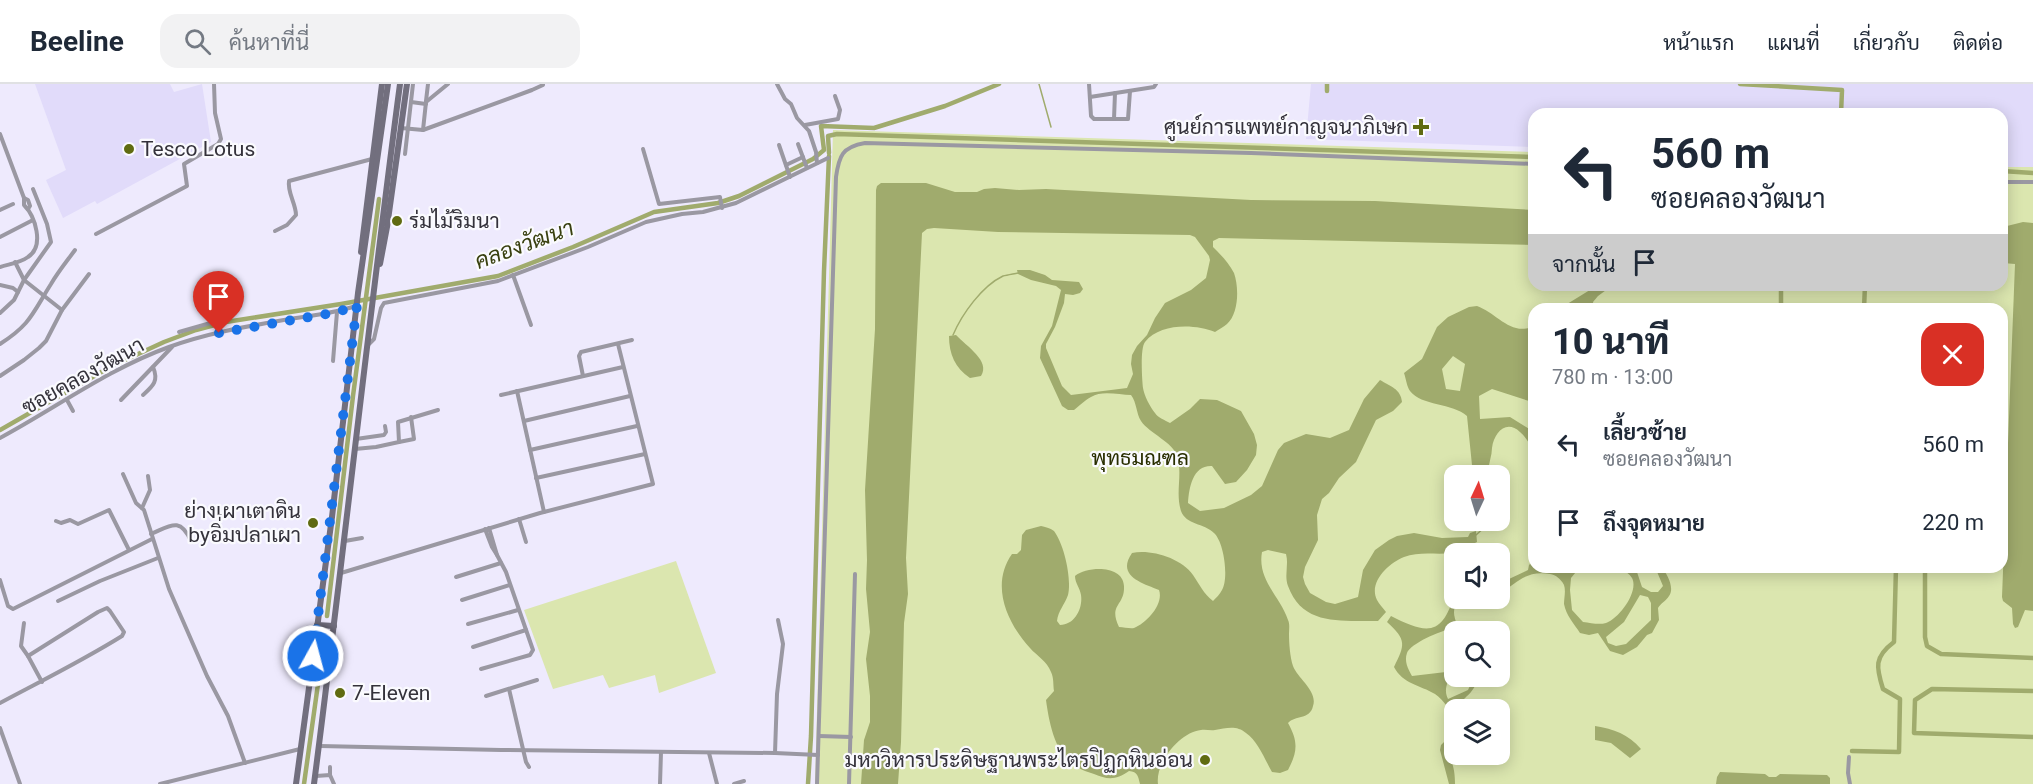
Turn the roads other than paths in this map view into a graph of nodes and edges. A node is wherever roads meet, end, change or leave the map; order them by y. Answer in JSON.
{"nodes":[{"id":1,"x":214,"y":84,"type":"edge"},
{"id":2,"x":382,"y":84,"type":"edge"},
{"id":3,"x":388,"y":84,"type":"edge"},
{"id":4,"x":400,"y":84,"type":"edge"},
{"id":5,"x":407,"y":84,"type":"edge"},
{"id":6,"x":413,"y":84,"type":"edge"},
{"id":7,"x":428,"y":84,"type":"edge"},
{"id":8,"x":448,"y":84,"type":"edge"},
{"id":9,"x":543,"y":84,"type":"edge"},
{"id":10,"x":777,"y":84,"type":"edge"},
{"id":11,"x":1089,"y":84,"type":"edge"},
{"id":12,"x":1156,"y":84,"type":"edge"},
{"id":13,"x":1130,"y":91,"type":"junction"},
{"id":14,"x":1115,"y":93,"type":"junction"},
{"id":15,"x":835,"y":96,"type":"dead end"},
{"id":16,"x":1090,"y":96,"type":"junction"},
{"id":17,"x":411,"y":102,"type":"junction"},
{"id":18,"x":426,"y":103,"type":"junction"},
{"id":19,"x":1114,"y":119,"type":"junction"},
{"id":20,"x":805,"y":125,"type":"junction"},
{"id":21,"x":404,"y":128,"type":"junction"},
{"id":22,"x":423,"y":130,"type":"junction"},
{"id":23,"x":0,"y":134,"type":"edge"},
{"id":24,"x":798,"y":144,"type":"dead end"},
{"id":25,"x":779,"y":145,"type":"dead end"},
{"id":26,"x":643,"y":149,"type":"dead end"},
{"id":27,"x":405,"y":154,"type":"dead end"},
{"id":28,"x":803,"y":158,"type":"junction"},
{"id":29,"x":828,"y":158,"type":"dead end"},
{"id":30,"x":372,"y":159,"type":"junction"},
{"id":31,"x":817,"y":162,"type":"junction"},
{"id":32,"x":1528,"y":164,"type":"edge"},
{"id":33,"x":786,"y":166,"type":"junction"},
{"id":34,"x":807,"y":167,"type":"junction"},
{"id":35,"x":790,"y":176,"type":"junction"},
{"id":36,"x":2008,"y":182,"type":"edge"},
{"id":37,"x":2033,"y":182,"type":"edge"},
{"id":38,"x":33,"y":189,"type":"dead end"},
{"id":39,"x":13,"y":204,"type":"dead end"},
{"id":40,"x":722,"y":206,"type":"junction"},
{"id":41,"x":0,"y":210,"type":"edge"},
{"id":42,"x":33,"y":220,"type":"junction"},
{"id":43,"x":275,"y":231,"type":"dead end"},
{"id":44,"x":96,"y":234,"type":"dead end"},
{"id":45,"x":0,"y":237,"type":"edge"},
{"id":46,"x":75,"y":250,"type":"dead end"},
{"id":47,"x":15,"y":262,"type":"junction"},
{"id":48,"x":0,"y":267,"type":"edge"},
{"id":49,"x":88,"y":274,"type":"dead end"},
{"id":50,"x":513,"y":275,"type":"junction"},
{"id":51,"x":24,"y":280,"type":"junction"},
{"id":52,"x":360,"y":282,"type":"junction"},
{"id":53,"x":0,"y":285,"type":"edge"},
{"id":54,"x":374,"y":287,"type":"junction"},
{"id":55,"x":18,"y":292,"type":"junction"},
{"id":56,"x":44,"y":295,"type":"junction"},
{"id":57,"x":357,"y":305,"type":"junction"},
{"id":58,"x":62,"y":310,"type":"junction"},
{"id":59,"x":337,"y":312,"type":"junction"},
{"id":60,"x":0,"y":313,"type":"edge"},
{"id":61,"x":531,"y":325,"type":"dead end"},
{"id":62,"x":218,"y":331,"type":"junction"},
{"id":63,"x":179,"y":332,"type":"dead end"},
{"id":64,"x":632,"y":340,"type":"dead end"},
{"id":65,"x":0,"y":344,"type":"edge"},
{"id":66,"x":618,"y":344,"type":"junction"},
{"id":67,"x":174,"y":345,"type":"junction"},
{"id":68,"x":367,"y":346,"type":"junction"},
{"id":69,"x":333,"y":361,"type":"dead end"},
{"id":70,"x":153,"y":367,"type":"junction"},
{"id":71,"x":623,"y":367,"type":"junction"},
{"id":72,"x":0,"y":376,"type":"edge"},
{"id":73,"x":583,"y":376,"type":"junction"},
{"id":74,"x":517,"y":392,"type":"junction"},
{"id":75,"x":143,"y":395,"type":"dead end"},
{"id":76,"x":501,"y":395,"type":"dead end"},
{"id":77,"x":630,"y":396,"type":"junction"},
{"id":78,"x":67,"y":400,"type":"junction"},
{"id":79,"x":121,"y":400,"type":"dead end"},
{"id":80,"x":438,"y":410,"type":"dead end"},
{"id":81,"x":73,"y":411,"type":"dead end"},
{"id":82,"x":411,"y":417,"type":"junction"},
{"id":83,"x":524,"y":421,"type":"junction"},
{"id":84,"x":385,"y":426,"type":"dead end"},
{"id":85,"x":637,"y":426,"type":"junction"},
{"id":86,"x":0,"y":438,"type":"edge"},
{"id":87,"x":356,"y":439,"type":"junction"},
{"id":88,"x":399,"y":442,"type":"junction"},
{"id":89,"x":355,"y":448,"type":"junction"},
{"id":90,"x":530,"y":450,"type":"junction"},
{"id":91,"x":645,"y":454,"type":"junction"},
{"id":92,"x":123,"y":474,"type":"dead end"},
{"id":93,"x":148,"y":476,"type":"dead end"},
{"id":94,"x":536,"y":478,"type":"junction"},
{"id":95,"x":142,"y":508,"type":"junction"},
{"id":96,"x":544,"y":512,"type":"junction"},
{"id":97,"x":519,"y":519,"type":"junction"},
{"id":98,"x":56,"y":521,"type":"dead end"},
{"id":99,"x":487,"y":528,"type":"junction"},
{"id":100,"x":152,"y":537,"type":"junction"},
{"id":101,"x":362,"y":538,"type":"dead end"},
{"id":102,"x":191,"y":541,"type":"dead end"},
{"id":103,"x":345,"y":541,"type":"junction"},
{"id":104,"x":526,"y":542,"type":"dead end"},
{"id":105,"x":129,"y":550,"type":"junction"},
{"id":106,"x":158,"y":558,"type":"junction"},
{"id":107,"x":501,"y":563,"type":"junction"},
{"id":108,"x":341,"y":573,"type":"junction"},
{"id":109,"x":855,"y":574,"type":"dead end"},
{"id":110,"x":456,"y":577,"type":"dead end"},
{"id":111,"x":0,"y":580,"type":"edge"},
{"id":112,"x":510,"y":585,"type":"junction"},
{"id":113,"x":462,"y":600,"type":"dead end"},
{"id":114,"x":58,"y":601,"type":"dead end"},
{"id":115,"x":518,"y":610,"type":"junction"},
{"id":116,"x":778,"y":620,"type":"dead end"},
{"id":117,"x":24,"y":623,"type":"dead end"},
{"id":118,"x":468,"y":624,"type":"dead end"},
{"id":119,"x":317,"y":625,"type":"junction"},
{"id":120,"x":334,"y":626,"type":"junction"},
{"id":121,"x":526,"y":630,"type":"junction"},
{"id":122,"x":473,"y":647,"type":"dead end"},
{"id":123,"x":28,"y":656,"type":"junction"},
{"id":124,"x":481,"y":669,"type":"dead end"},
{"id":125,"x":537,"y":680,"type":"dead end"},
{"id":126,"x":42,"y":682,"type":"junction"},
{"id":127,"x":509,"y":689,"type":"junction"},
{"id":128,"x":486,"y":696,"type":"dead end"},
{"id":129,"x":0,"y":703,"type":"edge"},
{"id":130,"x":0,"y":728,"type":"edge"},
{"id":131,"x":819,"y":736,"type":"junction"},
{"id":132,"x":851,"y":736,"type":"junction"},
{"id":133,"x":319,"y":746,"type":"junction"},
{"id":134,"x":301,"y":749,"type":"junction"},
{"id":135,"x":524,"y":750,"type":"junction"},
{"id":136,"x":661,"y":752,"type":"junction"},
{"id":137,"x":709,"y":752,"type":"junction"},
{"id":138,"x":775,"y":753,"type":"junction"},
{"id":139,"x":818,"y":755,"type":"junction"},
{"id":140,"x":1849,"y":758,"type":"dead end"},
{"id":141,"x":245,"y":763,"type":"junction"},
{"id":142,"x":330,"y":766,"type":"dead end"},
{"id":143,"x":529,"y":767,"type":"dead end"},
{"id":144,"x":330,"y":775,"type":"junction"},
{"id":145,"x":315,"y":776,"type":"junction"},
{"id":146,"x":744,"y":781,"type":"dead end"},
{"id":147,"x":20,"y":784,"type":"edge"},
{"id":148,"x":160,"y":784,"type":"edge"},
{"id":149,"x":296,"y":784,"type":"edge"},
{"id":150,"x":314,"y":784,"type":"edge"},
{"id":151,"x":334,"y":784,"type":"edge"},
{"id":152,"x":660,"y":784,"type":"edge"},
{"id":153,"x":717,"y":784,"type":"edge"},
{"id":154,"x":734,"y":784,"type":"edge"},
{"id":155,"x":817,"y":784,"type":"edge"},
{"id":156,"x":849,"y":784,"type":"edge"},
{"id":157,"x":1850,"y":784,"type":"edge"}],
"edges":[{"from":1,"to":44,"type":"street"},
{"from":2,"to":30,"type":"main road"},
{"from":3,"to":52,"type":"main road"},
{"from":4,"to":54,"type":"main road"},
{"from":5,"to":21,"type":"main road"},
{"from":6,"to":17,"type":"street"},
{"from":7,"to":18,"type":"street"},
{"from":8,"to":18,"type":"street"},
{"from":9,"to":22,"type":"street"},
{"from":10,"to":20,"type":"street"},
{"from":11,"to":16,"type":"street"},
{"from":12,"to":13,"type":"street"},
{"from":13,"to":14,"type":"street"},
{"from":13,"to":19,"type":"street"},
{"from":14,"to":16,"type":"street"},
{"from":14,"to":19,"type":"street"},
{"from":15,"to":20,"type":"street"},
{"from":16,"to":19,"type":"street"},
{"from":17,"to":18,"type":"street"},
{"from":17,"to":21,"type":"street"},
{"from":18,"to":22,"type":"street"},
{"from":20,"to":31,"type":"street"},
{"from":21,"to":22,"type":"street"},
{"from":21,"to":27,"type":"street"},
{"from":21,"to":54,"type":"main road"},
{"from":23,"to":42,"type":"street"},
{"from":24,"to":28,"type":"street"},
{"from":25,"to":33,"type":"street"},
{"from":26,"to":40,"type":"street"},
{"from":28,"to":33,"type":"street"},
{"from":28,"to":34,"type":"street"},
{"from":29,"to":31,"type":"street"},
{"from":30,"to":43,"type":"street"},
{"from":30,"to":52,"type":"main road"},
{"from":31,"to":34,"type":"street"},
{"from":32,"to":131,"type":"street"},
{"from":33,"to":35,"type":"street"},
{"from":34,"to":35,"type":"street"},
{"from":35,"to":40,"type":"street"},
{"from":36,"to":37,"type":"street"},
{"from":38,"to":51,"type":"street"},
{"from":39,"to":41,"type":"street"},
{"from":40,"to":50,"type":"street"},
{"from":42,"to":45,"type":"street"},
{"from":42,"to":47,"type":"street"},
{"from":46,"to":56,"type":"street"},
{"from":47,"to":48,"type":"street"},
{"from":47,"to":51,"type":"street"},
{"from":49,"to":58,"type":"street"},
{"from":50,"to":61,"type":"street"},
{"from":50,"to":68,"type":"street"},
{"from":51,"to":55,"type":"street"},
{"from":51,"to":56,"type":"street"},
{"from":52,"to":57,"type":"main road"},
{"from":53,"to":55,"type":"street"},
{"from":54,"to":68,"type":"main road"},
{"from":55,"to":60,"type":"street"},
{"from":56,"to":58,"type":"street"},
{"from":56,"to":65,"type":"street"},
{"from":57,"to":59,"type":"street","name":"ซอยคลองวัฒนา"},
{"from":57,"to":119,"type":"main road"},
{"from":58,"to":72,"type":"street"},
{"from":59,"to":62,"type":"street","name":"ซอยคลองวัฒนา"},
{"from":59,"to":69,"type":"street"},
{"from":62,"to":63,"type":"street"},
{"from":62,"to":67,"type":"street","name":"ซอยคลองวัฒนา"},
{"from":64,"to":66,"type":"street"},
{"from":66,"to":71,"type":"street"},
{"from":66,"to":73,"type":"street"},
{"from":67,"to":70,"type":"street"},
{"from":67,"to":78,"type":"street","name":"ซอยคลองวัฒนา"},
{"from":68,"to":87,"type":"main road"},
{"from":70,"to":75,"type":"street"},
{"from":70,"to":79,"type":"street"},
{"from":71,"to":73,"type":"street"},
{"from":71,"to":77,"type":"street"},
{"from":73,"to":74,"type":"street"},
{"from":74,"to":76,"type":"street"},
{"from":74,"to":83,"type":"street"},
{"from":77,"to":83,"type":"street"},
{"from":77,"to":85,"type":"street"},
{"from":78,"to":81,"type":"street"},
{"from":78,"to":86,"type":"street","name":"ซอยคลองวัฒนา"},
{"from":80,"to":82,"type":"street"},
{"from":82,"to":88,"type":"street"},
{"from":82,"to":88,"type":"street"},
{"from":83,"to":90,"type":"street"},
{"from":84,"to":87,"type":"street"},
{"from":85,"to":90,"type":"street"},
{"from":85,"to":91,"type":"street"},
{"from":87,"to":89,"type":"main road"},
{"from":88,"to":89,"type":"street"},
{"from":89,"to":103,"type":"main road"},
{"from":90,"to":94,"type":"street"},
{"from":91,"to":94,"type":"street"},
{"from":91,"to":96,"type":"street"},
{"from":92,"to":95,"type":"street"},
{"from":93,"to":95,"type":"street"},
{"from":94,"to":96,"type":"street"},
{"from":95,"to":100,"type":"street"},
{"from":96,"to":97,"type":"street"},
{"from":97,"to":99,"type":"street"},
{"from":97,"to":104,"type":"street"},
{"from":98,"to":105,"type":"street"},
{"from":99,"to":107,"type":"street"},
{"from":99,"to":108,"type":"street"},
{"from":100,"to":102,"type":"street"},
{"from":100,"to":105,"type":"street"},
{"from":100,"to":106,"type":"street"},
{"from":101,"to":103,"type":"street"},
{"from":103,"to":108,"type":"main road"},
{"from":105,"to":111,"type":"street"},
{"from":106,"to":114,"type":"street"},
{"from":106,"to":141,"type":"street"},
{"from":107,"to":110,"type":"street"},
{"from":107,"to":112,"type":"street"},
{"from":108,"to":120,"type":"main road"},
{"from":109,"to":132,"type":"street"},
{"from":112,"to":113,"type":"street"},
{"from":112,"to":115,"type":"street"},
{"from":115,"to":118,"type":"street"},
{"from":115,"to":121,"type":"street"},
{"from":116,"to":138,"type":"street"},
{"from":117,"to":123,"type":"street"},
{"from":119,"to":120,"type":"main road"},
{"from":119,"to":134,"type":"main road"},
{"from":120,"to":133,"type":"main road"},
{"from":121,"to":122,"type":"street"},
{"from":121,"to":124,"type":"street"},
{"from":123,"to":126,"type":"street"},
{"from":123,"to":126,"type":"street"},
{"from":125,"to":127,"type":"street"},
{"from":126,"to":129,"type":"street"},
{"from":127,"to":128,"type":"street"},
{"from":127,"to":135,"type":"street"},
{"from":130,"to":147,"type":"street"},
{"from":131,"to":132,"type":"street"},
{"from":131,"to":139,"type":"street"},
{"from":132,"to":156,"type":"street"},
{"from":133,"to":135,"type":"street"},
{"from":133,"to":145,"type":"main road"},
{"from":134,"to":141,"type":"street"},
{"from":134,"to":149,"type":"main road"},
{"from":135,"to":136,"type":"street"},
{"from":135,"to":143,"type":"street"},
{"from":136,"to":137,"type":"street"},
{"from":136,"to":152,"type":"street"},
{"from":137,"to":138,"type":"street"},
{"from":137,"to":153,"type":"street"},
{"from":138,"to":139,"type":"street"},
{"from":139,"to":155,"type":"street"},
{"from":140,"to":157,"type":"street"},
{"from":141,"to":148,"type":"street"},
{"from":142,"to":144,"type":"street"},
{"from":144,"to":145,"type":"street"},
{"from":144,"to":151,"type":"street"},
{"from":145,"to":150,"type":"main road"},
{"from":146,"to":154,"type":"street"}]}
